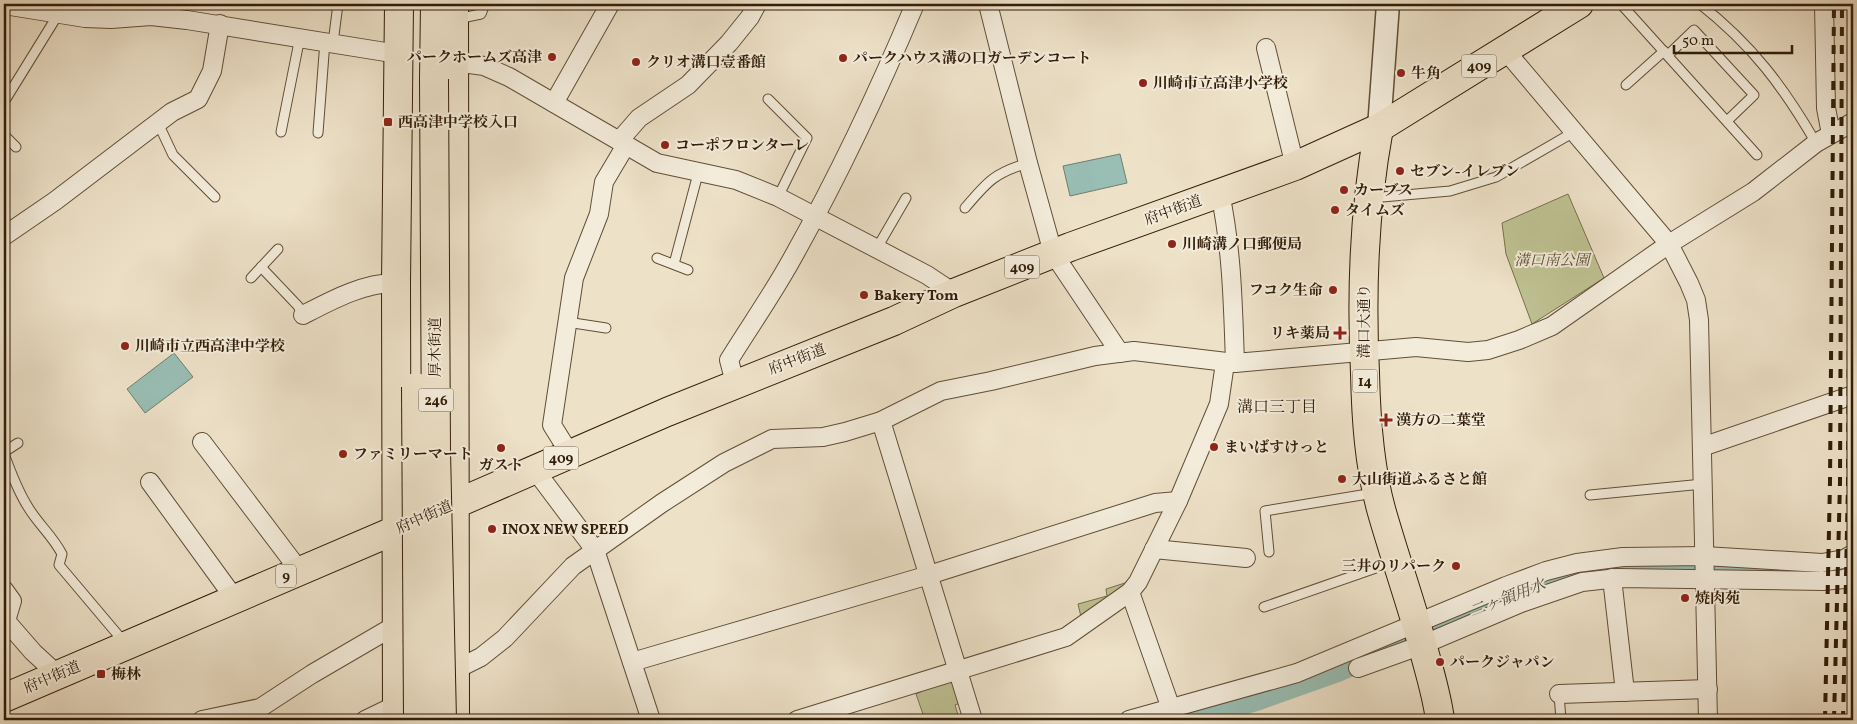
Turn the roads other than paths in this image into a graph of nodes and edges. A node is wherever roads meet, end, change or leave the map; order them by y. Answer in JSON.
{"nodes":[{"id":1,"x":338,"y":4,"type":"edge"},
{"id":2,"x":399,"y":4,"type":"edge"},
{"id":3,"x":416,"y":4,"type":"edge"},
{"id":4,"x":485,"y":4,"type":"edge"},
{"id":5,"x":610,"y":4,"type":"edge"},
{"id":6,"x":757,"y":4,"type":"edge"},
{"id":7,"x":915,"y":4,"type":"edge"},
{"id":8,"x":988,"y":4,"type":"edge"},
{"id":9,"x":1388,"y":4,"type":"edge"},
{"id":10,"x":1579,"y":4,"type":"edge"},
{"id":11,"x":1621,"y":4,"type":"edge"},
{"id":12,"x":1700,"y":4,"type":"edge"},
{"id":13,"x":1824,"y":4,"type":"edge"},
{"id":14,"x":4,"y":5,"type":"edge"},
{"id":15,"x":448,"y":9,"type":"edge"},
{"id":16,"x":149,"y":10,"type":"edge"},
{"id":17,"x":59,"y":13,"type":"junction"},
{"id":18,"x":220,"y":24,"type":"junction"},
{"id":19,"x":300,"y":37,"type":"junction"},
{"id":20,"x":329,"y":42,"type":"junction"},
{"id":21,"x":1266,"y":48,"type":"dead end"},
{"id":22,"x":1505,"y":50,"type":"junction"},
{"id":23,"x":1666,"y":53,"type":"junction"},
{"id":24,"x":398,"y":54,"type":"junction"},
{"id":25,"x":455,"y":62,"type":"junction"},
{"id":26,"x":425,"y":80,"type":"junction"},
{"id":27,"x":1626,"y":85,"type":"dead end"},
{"id":28,"x":768,"y":99,"type":"dead end"},
{"id":29,"x":4,"y":102,"type":"edge"},
{"id":30,"x":554,"y":103,"type":"junction"},
{"id":31,"x":1726,"y":122,"type":"junction"},
{"id":32,"x":1853,"y":122,"type":"edge"},
{"id":33,"x":158,"y":123,"type":"junction"},
{"id":34,"x":1378,"y":128,"type":"junction"},
{"id":35,"x":281,"y":132,"type":"dead end"},
{"id":36,"x":1574,"y":132,"type":"junction"},
{"id":37,"x":318,"y":134,"type":"dead end"},
{"id":38,"x":1831,"y":134,"type":"junction"},
{"id":39,"x":4,"y":135,"type":"edge"},
{"id":40,"x":623,"y":143,"type":"junction"},
{"id":41,"x":1816,"y":143,"type":"junction"},
{"id":42,"x":16,"y":147,"type":"dead end"},
{"id":43,"x":1756,"y":155,"type":"dead end"},
{"id":44,"x":1028,"y":163,"type":"junction"},
{"id":45,"x":1295,"y":166,"type":"junction"},
{"id":46,"x":699,"y":170,"type":"junction"},
{"id":47,"x":1220,"y":193,"type":"junction"},
{"id":48,"x":215,"y":197,"type":"dead end"},
{"id":49,"x":778,"y":197,"type":"junction"},
{"id":50,"x":906,"y":198,"type":"dead end"},
{"id":51,"x":1368,"y":198,"type":"junction"},
{"id":52,"x":965,"y":208,"type":"dead end"},
{"id":53,"x":816,"y":216,"type":"junction"},
{"id":54,"x":4,"y":236,"type":"edge"},
{"id":55,"x":1669,"y":244,"type":"junction"},
{"id":56,"x":877,"y":248,"type":"junction"},
{"id":57,"x":278,"y":249,"type":"dead end"},
{"id":58,"x":1053,"y":253,"type":"junction"},
{"id":59,"x":657,"y":258,"type":"dead end"},
{"id":60,"x":674,"y":264,"type":"junction"},
{"id":61,"x":261,"y":267,"type":"junction"},
{"id":62,"x":688,"y":270,"type":"dead end"},
{"id":63,"x":251,"y":278,"type":"dead end"},
{"id":64,"x":396,"y":284,"type":"junction"},
{"id":65,"x":954,"y":293,"type":"junction"},
{"id":66,"x":303,"y":315,"type":"joint"},
{"id":67,"x":567,"y":322,"type":"junction"},
{"id":68,"x":606,"y":328,"type":"dead end"},
{"id":69,"x":1364,"y":351,"type":"junction"},
{"id":70,"x":1120,"y":353,"type":"junction"},
{"id":71,"x":1230,"y":363,"type":"junction"},
{"id":72,"x":734,"y":383,"type":"junction"},
{"id":73,"x":455,"y":386,"type":"junction"},
{"id":74,"x":396,"y":387,"type":"junction"},
{"id":75,"x":1853,"y":396,"type":"edge"},
{"id":76,"x":881,"y":421,"type":"junction"},
{"id":77,"x":202,"y":442,"type":"dead end"},
{"id":78,"x":18,"y":443,"type":"dead end"},
{"id":79,"x":1702,"y":447,"type":"junction"},
{"id":80,"x":4,"y":453,"type":"edge"},
{"id":81,"x":570,"y":454,"type":"junction"},
{"id":82,"x":535,"y":470,"type":"junction"},
{"id":83,"x":150,"y":482,"type":"dead end"},
{"id":84,"x":1702,"y":484,"type":"junction"},
{"id":85,"x":1377,"y":493,"type":"junction"},
{"id":86,"x":1590,"y":494,"type":"dead end"},
{"id":87,"x":1178,"y":501,"type":"junction"},
{"id":88,"x":456,"y":503,"type":"junction"},
{"id":89,"x":398,"y":529,"type":"junction"},
{"id":90,"x":1154,"y":549,"type":"junction"},
{"id":91,"x":596,"y":550,"type":"junction"},
{"id":92,"x":1269,"y":552,"type":"dead end"},
{"id":93,"x":1853,"y":554,"type":"edge"},
{"id":94,"x":1246,"y":558,"type":"dead end"},
{"id":95,"x":1398,"y":560,"type":"junction"},
{"id":96,"x":1704,"y":567,"type":"junction"},
{"id":97,"x":299,"y":570,"type":"junction"},
{"id":98,"x":928,"y":575,"type":"junction"},
{"id":99,"x":1853,"y":575,"type":"edge"},
{"id":100,"x":1612,"y":578,"type":"junction"},
{"id":101,"x":4,"y":590,"type":"edge"},
{"id":102,"x":1130,"y":592,"type":"junction"},
{"id":103,"x":235,"y":599,"type":"junction"},
{"id":104,"x":1264,"y":607,"type":"dead end"},
{"id":105,"x":396,"y":625,"type":"junction"},
{"id":106,"x":1419,"y":634,"type":"junction"},
{"id":107,"x":127,"y":646,"type":"junction"},
{"id":108,"x":632,"y":662,"type":"junction"},
{"id":109,"x":1358,"y":668,"type":"dead end"},
{"id":110,"x":455,"y":670,"type":"junction"},
{"id":111,"x":959,"y":671,"type":"junction"},
{"id":112,"x":58,"y":675,"type":"junction"},
{"id":113,"x":1708,"y":689,"type":"junction"},
{"id":114,"x":1625,"y":692,"type":"junction"},
{"id":115,"x":1559,"y":694,"type":"joint"},
{"id":116,"x":4,"y":698,"type":"edge"},
{"id":117,"x":397,"y":713,"type":"edge"},
{"id":118,"x":1174,"y":715,"type":"edge"},
{"id":119,"x":202,"y":720,"type":"edge"},
{"id":120,"x":365,"y":720,"type":"edge"},
{"id":121,"x":418,"y":720,"type":"edge"},
{"id":122,"x":442,"y":720,"type":"edge"},
{"id":123,"x":455,"y":720,"type":"edge"},
{"id":124,"x":651,"y":720,"type":"edge"},
{"id":125,"x":797,"y":720,"type":"edge"},
{"id":126,"x":973,"y":720,"type":"edge"},
{"id":127,"x":1129,"y":720,"type":"edge"},
{"id":128,"x":1440,"y":720,"type":"edge"},
{"id":129,"x":1561,"y":720,"type":"edge"},
{"id":130,"x":1708,"y":720,"type":"edge"}],
"edges":[{"from":1,"to":20,"type":"lane"},
{"from":2,"to":24,"type":"main road","number":"246"},
{"from":3,"to":26,"type":"main road","name":"厚木街道","number":"246"},
{"from":4,"to":15,"type":"lane"},
{"from":5,"to":30,"type":"street"},
{"from":6,"to":40,"type":"street"},
{"from":7,"to":53,"type":"street"},
{"from":8,"to":44,"type":"street"},
{"from":9,"to":34,"type":"street","name":"溝口大通り"},
{"from":10,"to":22,"type":"main road","name":"府中街道","number":"409"},
{"from":11,"to":23,"type":"lane"},
{"from":12,"to":41,"type":"lane"},
{"from":13,"to":38,"type":"street"},
{"from":14,"to":17,"type":"street"},
{"from":15,"to":25,"type":"main road","number":"246"},
{"from":15,"to":26,"type":"main road","name":"厚木街道","number":"246"},
{"from":16,"to":17,"type":"street"},
{"from":16,"to":18,"type":"street"},
{"from":17,"to":29,"type":"lane"},
{"from":18,"to":19,"type":"street"},
{"from":18,"to":33,"type":"street"},
{"from":19,"to":20,"type":"street"},
{"from":19,"to":35,"type":"lane"},
{"from":20,"to":24,"type":"street"},
{"from":20,"to":37,"type":"lane"},
{"from":21,"to":45,"type":"street"},
{"from":22,"to":34,"type":"main road","name":"府中街道","number":"409"},
{"from":22,"to":36,"type":"street"},
{"from":23,"to":27,"type":"lane"},
{"from":23,"to":31,"type":"lane"},
{"from":23,"to":31,"type":"lane"},
{"from":24,"to":64,"type":"main road","number":"246"},
{"from":25,"to":30,"type":"street"},
{"from":25,"to":73,"type":"main road","number":"246"},
{"from":26,"to":121,"type":"main road","name":"厚木街道","number":"246","bridge":true},
{"from":26,"to":122,"type":"main road","name":"厚木街道","number":"246","bridge":true},
{"from":28,"to":49,"type":"lane"},
{"from":30,"to":40,"type":"street"},
{"from":31,"to":43,"type":"lane"},
{"from":32,"to":38,"type":"street"},
{"from":33,"to":48,"type":"lane"},
{"from":33,"to":54,"type":"street"},
{"from":34,"to":45,"type":"main road","name":"府中街道","number":"409"},
{"from":34,"to":51,"type":"main road","name":"溝口大通り","number":"14"},
{"from":36,"to":51,"type":"lane"},
{"from":36,"to":55,"type":"street"},
{"from":38,"to":41,"type":"street"},
{"from":39,"to":42,"type":"lane"},
{"from":40,"to":46,"type":"street"},
{"from":40,"to":67,"type":"street"},
{"from":41,"to":55,"type":"street"},
{"from":44,"to":52,"type":"lane"},
{"from":44,"to":58,"type":"street"},
{"from":45,"to":47,"type":"main road","name":"府中街道","number":"409"},
{"from":46,"to":49,"type":"street"},
{"from":46,"to":60,"type":"lane"},
{"from":47,"to":58,"type":"main road","name":"府中街道","number":"409"},
{"from":47,"to":71,"type":"street"},
{"from":49,"to":53,"type":"street"},
{"from":50,"to":56,"type":"lane"},
{"from":51,"to":69,"type":"main road","name":"溝口大通り","number":"14"},
{"from":53,"to":56,"type":"street"},
{"from":53,"to":72,"type":"street"},
{"from":55,"to":69,"type":"street"},
{"from":55,"to":79,"type":"street"},
{"from":56,"to":65,"type":"street"},
{"from":57,"to":61,"type":"lane"},
{"from":58,"to":65,"type":"main road","name":"府中街道","number":"409"},
{"from":58,"to":70,"type":"street"},
{"from":59,"to":60,"type":"lane"},
{"from":60,"to":62,"type":"lane"},
{"from":61,"to":63,"type":"lane"},
{"from":61,"to":66,"type":"lane"},
{"from":64,"to":66,"type":"street"},
{"from":64,"to":74,"type":"main road","number":"246"},
{"from":65,"to":72,"type":"main road","name":"府中街道","number":"409"},
{"from":67,"to":68,"type":"lane"},
{"from":67,"to":81,"type":"street"},
{"from":69,"to":71,"type":"street"},
{"from":69,"to":85,"type":"main road","name":"溝口大通り","number":"14"},
{"from":70,"to":71,"type":"street"},
{"from":70,"to":76,"type":"street"},
{"from":71,"to":87,"type":"street"},
{"from":72,"to":81,"type":"main road","name":"府中街道","number":"409"},
{"from":73,"to":74,"type":"main road"},
{"from":73,"to":88,"type":"main road","number":"246"},
{"from":74,"to":89,"type":"main road","number":"246"},
{"from":75,"to":79,"type":"street"},
{"from":76,"to":91,"type":"street"},
{"from":76,"to":98,"type":"street"},
{"from":77,"to":97,"type":"street"},
{"from":78,"to":80,"type":"lane"},
{"from":79,"to":84,"type":"street"},
{"from":80,"to":107,"type":"lane"},
{"from":81,"to":82,"type":"main road","name":"府中街道","number":"409"},
{"from":82,"to":88,"type":"main road","name":"府中街道","number":"409"},
{"from":82,"to":91,"type":"street"},
{"from":83,"to":103,"type":"street"},
{"from":84,"to":86,"type":"lane"},
{"from":84,"to":96,"type":"street"},
{"from":85,"to":92,"type":"lane"},
{"from":85,"to":95,"type":"main road","name":"溝口大通り","number":"14"},
{"from":87,"to":90,"type":"street"},
{"from":87,"to":98,"type":"street"},
{"from":88,"to":89,"type":"main road","name":"府中街道","number":"409"},
{"from":88,"to":110,"type":"main road","number":"246"},
{"from":89,"to":97,"type":"main road","name":"府中街道","number":"9"},
{"from":89,"to":105,"type":"main road","number":"246"},
{"from":90,"to":94,"type":"street"},
{"from":90,"to":102,"type":"street"},
{"from":91,"to":108,"type":"street"},
{"from":91,"to":110,"type":"street"},
{"from":93,"to":96,"type":"street"},
{"from":95,"to":104,"type":"lane"},
{"from":95,"to":106,"type":"main road","name":"溝口大通り","number":"14"},
{"from":96,"to":99,"type":"street"},
{"from":96,"to":100,"type":"street"},
{"from":96,"to":106,"type":"street"},
{"from":96,"to":113,"type":"street"},
{"from":97,"to":103,"type":"main road","name":"府中街道","number":"9"},
{"from":98,"to":108,"type":"street"},
{"from":98,"to":111,"type":"street"},
{"from":100,"to":106,"type":"street"},
{"from":100,"to":114,"type":"street"},
{"from":101,"to":112,"type":"street"},
{"from":102,"to":111,"type":"street"},
{"from":102,"to":118,"type":"street"},
{"from":103,"to":107,"type":"main road","name":"府中街道","number":"9"},
{"from":105,"to":117,"type":"main road","number":"246"},
{"from":105,"to":119,"type":"street"},
{"from":106,"to":109,"type":"street"},
{"from":106,"to":118,"type":"street"},
{"from":106,"to":128,"type":"main road","name":"溝口大通り","number":"14"},
{"from":107,"to":112,"type":"main road","name":"府中街道","number":"9"},
{"from":108,"to":124,"type":"street"},
{"from":110,"to":123,"type":"main road","number":"246"},
{"from":111,"to":125,"type":"street"},
{"from":111,"to":126,"type":"street"},
{"from":112,"to":116,"type":"main road","name":"府中街道","number":"9"},
{"from":113,"to":114,"type":"street"},
{"from":113,"to":130,"type":"street"},
{"from":114,"to":115,"type":"street"},
{"from":115,"to":129,"type":"lane"},
{"from":117,"to":120,"type":"street"},
{"from":118,"to":127,"type":"street"}]}
